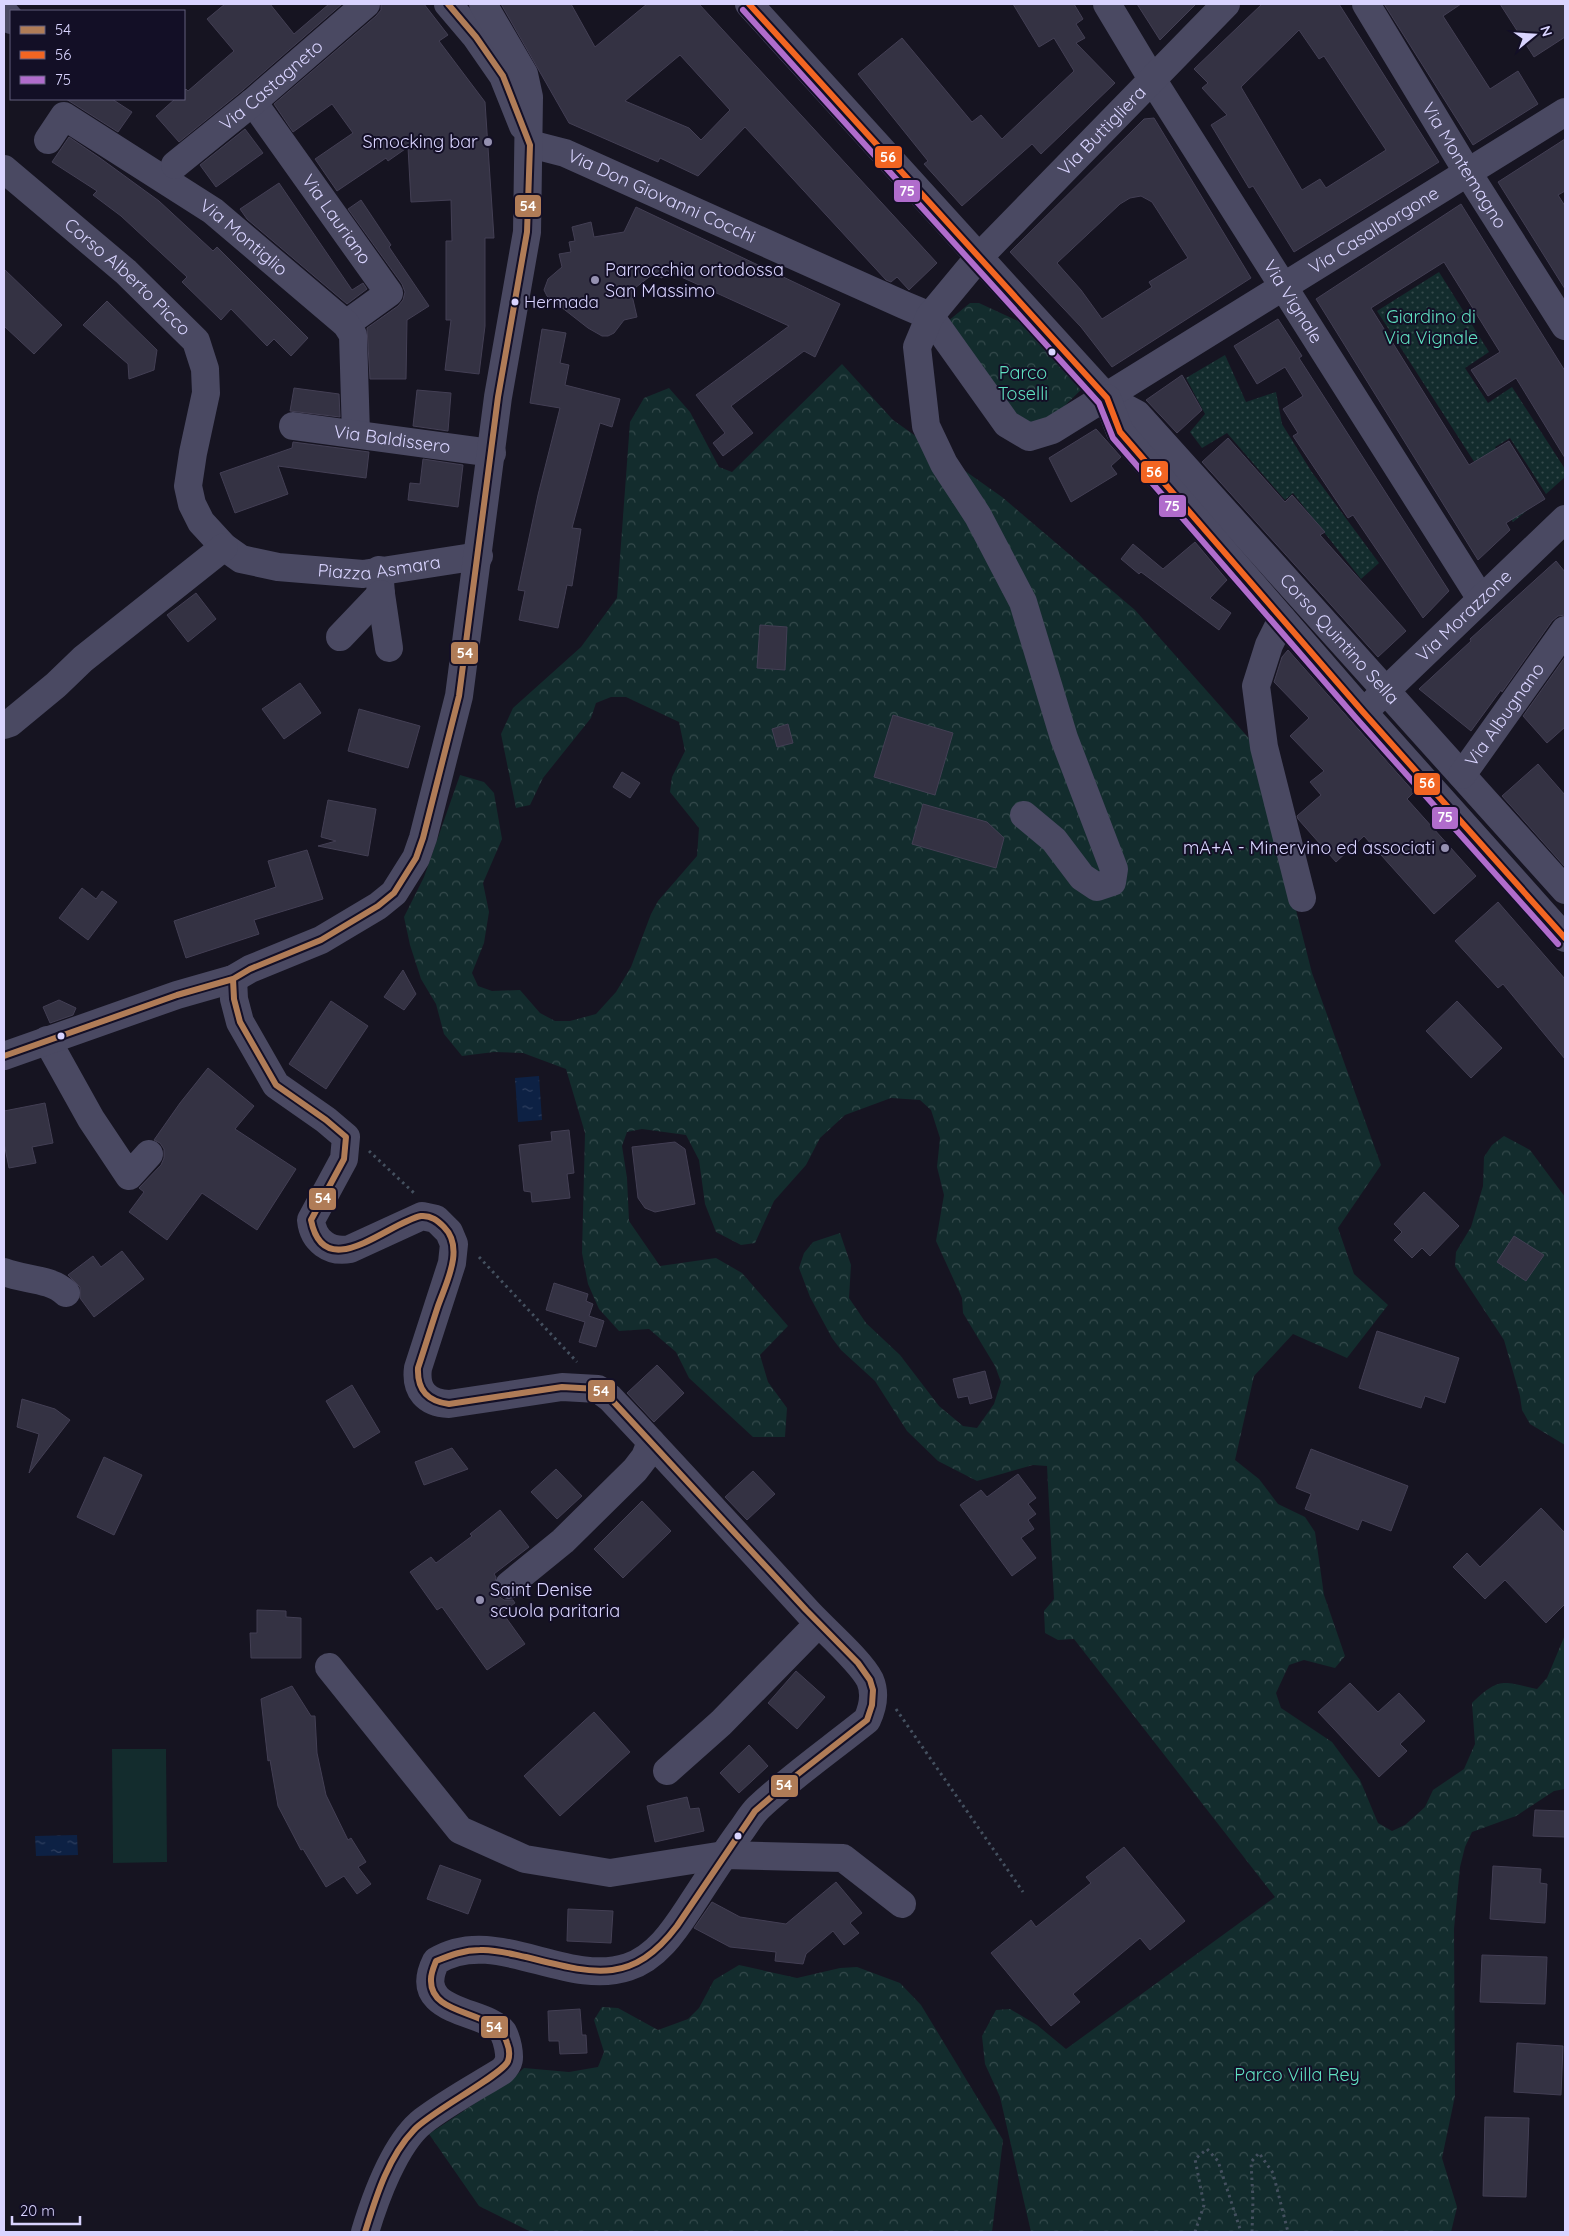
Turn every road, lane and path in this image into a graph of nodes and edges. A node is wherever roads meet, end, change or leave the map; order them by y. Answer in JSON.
{"nodes":[{"id":1,"x":366,"y":4,"type":"edge"},
{"id":2,"x":448,"y":4,"type":"edge"},
{"id":3,"x":483,"y":4,"type":"edge"},
{"id":4,"x":749,"y":4,"type":"edge"},
{"id":5,"x":1107,"y":4,"type":"edge"},
{"id":6,"x":1226,"y":4,"type":"edge"},
{"id":7,"x":1366,"y":4,"type":"edge"},
{"id":8,"x":1152,"y":78,"type":"junction"},
{"id":9,"x":253,"y":102,"type":"junction"},
{"id":10,"x":1565,"y":112,"type":"edge"},
{"id":11,"x":48,"y":140,"type":"dead end"},
{"id":12,"x":530,"y":144,"type":"junction"},
{"id":13,"x":175,"y":165,"type":"dead end"},
{"id":14,"x":4,"y":169,"type":"edge"},
{"id":15,"x":1468,"y":173,"type":"junction"},
{"id":16,"x":979,"y":257,"type":"junction"},
{"id":17,"x":1282,"y":286,"type":"junction"},
{"id":18,"x":930,"y":316,"type":"junction"},
{"id":19,"x":346,"y":324,"type":"junction"},
{"id":20,"x":1565,"y":326,"type":"edge"},
{"id":21,"x":1107,"y":398,"type":"junction"},
{"id":22,"x":293,"y":426,"type":"dead end"},
{"id":23,"x":356,"y":434,"type":"junction"},
{"id":24,"x":492,"y":453,"type":"junction"},
{"id":25,"x":1565,"y":519,"type":"edge"},
{"id":26,"x":224,"y":547,"type":"junction"},
{"id":27,"x":479,"y":556,"type":"junction"},
{"id":28,"x":278,"y":566,"type":"joint"},
{"id":29,"x":380,"y":582,"type":"junction"},
{"id":30,"x":1481,"y":599,"type":"junction"},
{"id":31,"x":1282,"y":619,"type":"junction"},
{"id":32,"x":1565,"y":630,"type":"edge"},
{"id":33,"x":340,"y":637,"type":"dead end"},
{"id":34,"x":389,"y":648,"type":"dead end"},
{"id":35,"x":1385,"y":691,"type":"junction"},
{"id":36,"x":1363,"y":712,"type":"junction"},
{"id":37,"x":4,"y":725,"type":"edge"},
{"id":38,"x":1462,"y":775,"type":"junction"},
{"id":39,"x":1024,"y":815,"type":"dead end"},
{"id":40,"x":1565,"y":890,"type":"edge"},
{"id":41,"x":1302,"y":898,"type":"dead end"},
{"id":42,"x":1565,"y":938,"type":"edge"},
{"id":43,"x":233,"y":979,"type":"junction"},
{"id":44,"x":47,"y":1040,"type":"junction"},
{"id":45,"x":4,"y":1056,"type":"edge"},
{"id":46,"x":346,"y":1137,"type":"junction"},
{"id":47,"x":149,"y":1154,"type":"dead end"},
{"id":48,"x":419,"y":1199,"type":"dead end"},
{"id":49,"x":484,"y":1263,"type":"dead end"},
{"id":50,"x":4,"y":1272,"type":"edge"},
{"id":51,"x":66,"y":1293,"type":"dead end"},
{"id":52,"x":583,"y":1369,"type":"dead end"},
{"id":53,"x":651,"y":1442,"type":"junction"},
{"id":54,"x":509,"y":1586,"type":"dead end"},
{"id":55,"x":818,"y":1624,"type":"junction"},
{"id":56,"x":329,"y":1667,"type":"dead end"},
{"id":57,"x":870,"y":1681,"type":"junction"},
{"id":58,"x":667,"y":1771,"type":"dead end"},
{"id":59,"x":724,"y":1855,"type":"junction"},
{"id":60,"x":1024,"y":1892,"type":"dead end"},
{"id":61,"x":902,"y":1904,"type":"dead end"},
{"id":62,"x":365,"y":2232,"type":"edge"},
{"id":63,"x":1195,"y":2232,"type":"edge"},
{"id":64,"x":1241,"y":2232,"type":"edge"},
{"id":65,"x":1252,"y":2232,"type":"edge"},
{"id":66,"x":1288,"y":2232,"type":"edge"}],
"edges":[{"from":1,"to":9,"type":"street","name":"Via Castagneto"},
{"from":2,"to":12,"type":"street"},
{"from":3,"to":12,"type":"street"},
{"from":4,"to":16,"type":"street","name":"Corso Quintino Sella"},
{"from":5,"to":8,"type":"street","name":"Via Vignale"},
{"from":6,"to":8,"type":"street","name":"Via Buttigliera"},
{"from":7,"to":15,"type":"street","name":"Via Montemagno"},
{"from":8,"to":16,"type":"street","name":"Via Buttigliera"},
{"from":8,"to":17,"type":"street","name":"Via Vignale"},
{"from":9,"to":13,"type":"street","name":"Via Castagneto"},
{"from":9,"to":19,"type":"street","name":"Via Lauriano"},
{"from":10,"to":15,"type":"street","name":"Via Casalborgone"},
{"from":11,"to":19,"type":"street","name":"Via Montiglio"},
{"from":12,"to":18,"type":"street","name":"Via Don Giovanni Cocchi"},
{"from":12,"to":24,"type":"street"},
{"from":14,"to":26,"type":"street","name":"Corso Alberto Picco"},
{"from":15,"to":17,"type":"street","name":"Via Casalborgone"},
{"from":15,"to":20,"type":"street","name":"Via Montemagno"},
{"from":16,"to":18,"type":"street","name":"Via Buttigliera"},
{"from":16,"to":21,"type":"street","name":"Corso Quintino Sella"},
{"from":17,"to":21,"type":"street","name":"Via Casalborgone"},
{"from":17,"to":30,"type":"street","name":"Via Vignale"},
{"from":18,"to":21,"type":"street","name":"Via Casalborgone"},
{"from":18,"to":39,"type":"street","name":"Via Buttigliera"},
{"from":19,"to":23,"type":"street"},
{"from":21,"to":31,"type":"street","name":"Corso Quintino Sella"},
{"from":21,"to":35,"type":"street","name":"Corso Quintino Sella"},
{"from":22,"to":23,"type":"street","name":"Via Baldissero"},
{"from":23,"to":24,"type":"street","name":"Via Baldissero"},
{"from":24,"to":27,"type":"street"},
{"from":25,"to":30,"type":"street","name":"Via Morazzone"},
{"from":26,"to":28,"type":"street","name":"Corso Alberto Picco"},
{"from":26,"to":37,"type":"street"},
{"from":27,"to":29,"type":"street","name":"Piazza Asmara"},
{"from":27,"to":43,"type":"street"},
{"from":28,"to":29,"type":"street","name":"Piazza Asmara"},
{"from":29,"to":33,"type":"street"},
{"from":29,"to":34,"type":"street"},
{"from":30,"to":35,"type":"street","name":"Via Morazzone"},
{"from":31,"to":36,"type":"street","name":"Corso Quintino Sella"},
{"from":31,"to":41,"type":"street"},
{"from":32,"to":38,"type":"street","name":"Via Albugnano"},
{"from":35,"to":36,"type":"street","name":"Via Morazzone"},
{"from":35,"to":38,"type":"street","name":"Corso Quintino Sella"},
{"from":36,"to":42,"type":"street","name":"Corso Quintino Sella"},
{"from":38,"to":40,"type":"street","name":"Corso Quintino Sella"},
{"from":43,"to":44,"type":"street"},
{"from":43,"to":46,"type":"street"},
{"from":44,"to":45,"type":"street"},
{"from":44,"to":47,"type":"street"},
{"from":46,"to":48,"type":"path"},
{"from":46,"to":53,"type":"street"},
{"from":49,"to":52,"type":"path"},
{"from":50,"to":51,"type":"street"},
{"from":53,"to":54,"type":"street"},
{"from":53,"to":55,"type":"street"},
{"from":55,"to":57,"type":"street"},
{"from":55,"to":58,"type":"street"},
{"from":56,"to":59,"type":"street"},
{"from":57,"to":59,"type":"street"},
{"from":57,"to":60,"type":"path"},
{"from":59,"to":61,"type":"street"},
{"from":59,"to":62,"type":"street"},
{"from":63,"to":64,"type":"path"},
{"from":65,"to":66,"type":"path"}]}
